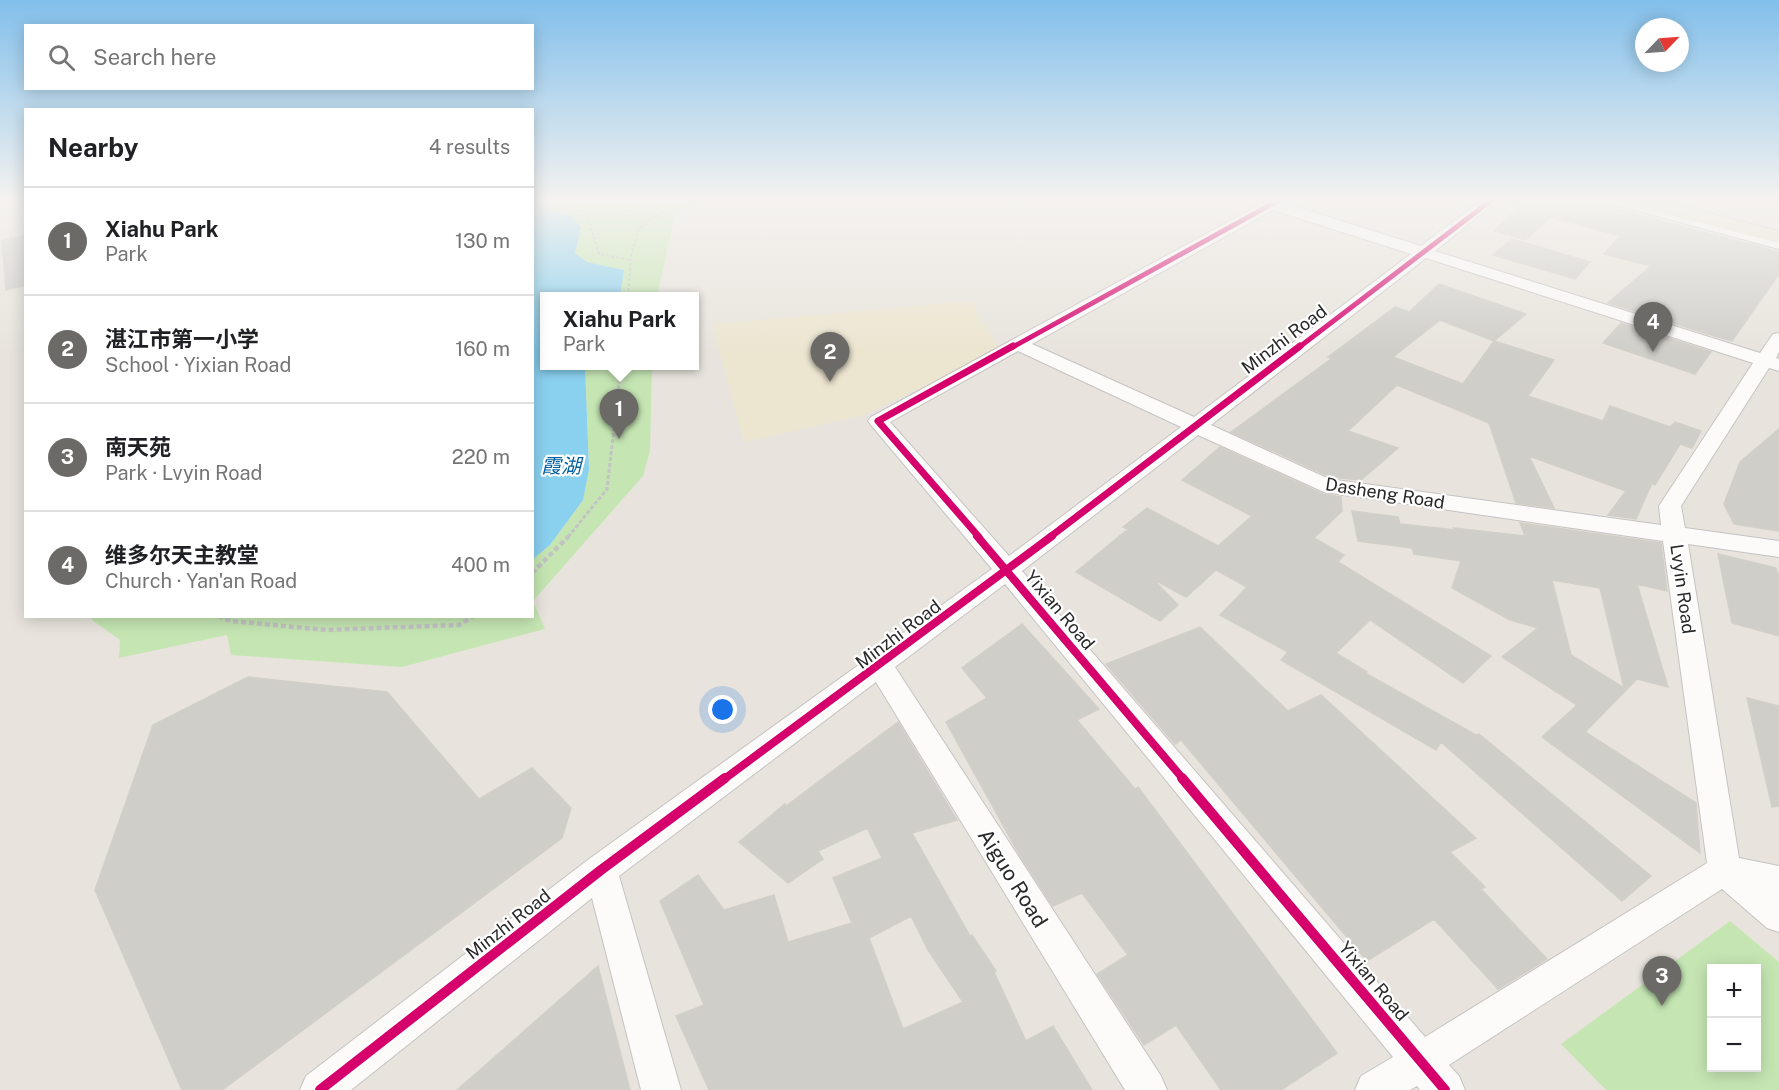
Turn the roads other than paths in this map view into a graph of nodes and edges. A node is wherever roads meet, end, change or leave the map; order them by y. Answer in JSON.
{"nodes":[{"id":1,"x":1184,"y":250,"type":"edge"},
{"id":2,"x":1416,"y":250,"type":"edge"},
{"id":3,"x":1425,"y":250,"type":"edge"},
{"id":4,"x":1422,"y":252,"type":"junction"},
{"id":5,"x":1779,"y":338,"type":"edge"},
{"id":6,"x":1018,"y":344,"type":"junction"},
{"id":7,"x":1774,"y":367,"type":"edge"},
{"id":8,"x":1196,"y":425,"type":"junction"},
{"id":9,"x":1675,"y":536,"type":"junction"},
{"id":10,"x":1779,"y":549,"type":"edge"},
{"id":11,"x":1007,"y":570,"type":"junction"},
{"id":12,"x":880,"y":666,"type":"junction"},
{"id":13,"x":601,"y":870,"type":"junction"},
{"id":14,"x":1724,"y":870,"type":"junction"},
{"id":15,"x":1779,"y":881,"type":"edge"},
{"id":16,"x":1779,"y":916,"type":"edge"},
{"id":17,"x":1421,"y":1060,"type":"junction"},
{"id":18,"x":331,"y":1086,"type":"edge"},
{"id":19,"x":661,"y":1090,"type":"edge"},
{"id":20,"x":1147,"y":1090,"type":"edge"},
{"id":21,"x":1375,"y":1090,"type":"edge"},
{"id":22,"x":1445,"y":1090,"type":"edge"}],
"edges":[{"from":1,"to":6,"type":"street","name":"Yixian Road"},
{"from":2,"to":4,"type":"street"},
{"from":3,"to":4,"type":"street","name":"Minzhi Road"},
{"from":4,"to":7,"type":"street"},
{"from":4,"to":8,"type":"street","name":"Minzhi Road"},
{"from":5,"to":7,"type":"street","name":"Lvyin Road"},
{"from":6,"to":8,"type":"street","name":"Dasheng Road"},
{"from":6,"to":11,"type":"street","name":"Yixian Road"},
{"from":7,"to":9,"type":"street","name":"Lvyin Road"},
{"from":8,"to":9,"type":"street","name":"Dasheng Road"},
{"from":8,"to":11,"type":"street","name":"Minzhi Road"},
{"from":9,"to":10,"type":"street","name":"Dasheng Road"},
{"from":9,"to":14,"type":"street","name":"Lvyin Road"},
{"from":11,"to":12,"type":"street","name":"Minzhi Road"},
{"from":11,"to":17,"type":"street","name":"Yixian Road"},
{"from":12,"to":13,"type":"street","name":"Minzhi Road"},
{"from":12,"to":20,"type":"street","name":"Aiguo Road"},
{"from":13,"to":18,"type":"street","name":"Minzhi Road"},
{"from":13,"to":19,"type":"street"},
{"from":14,"to":15,"type":"street"},
{"from":14,"to":16,"type":"street"},
{"from":14,"to":17,"type":"street"},
{"from":17,"to":21,"type":"street"},
{"from":17,"to":22,"type":"street","name":"Yixian Road"}]}
